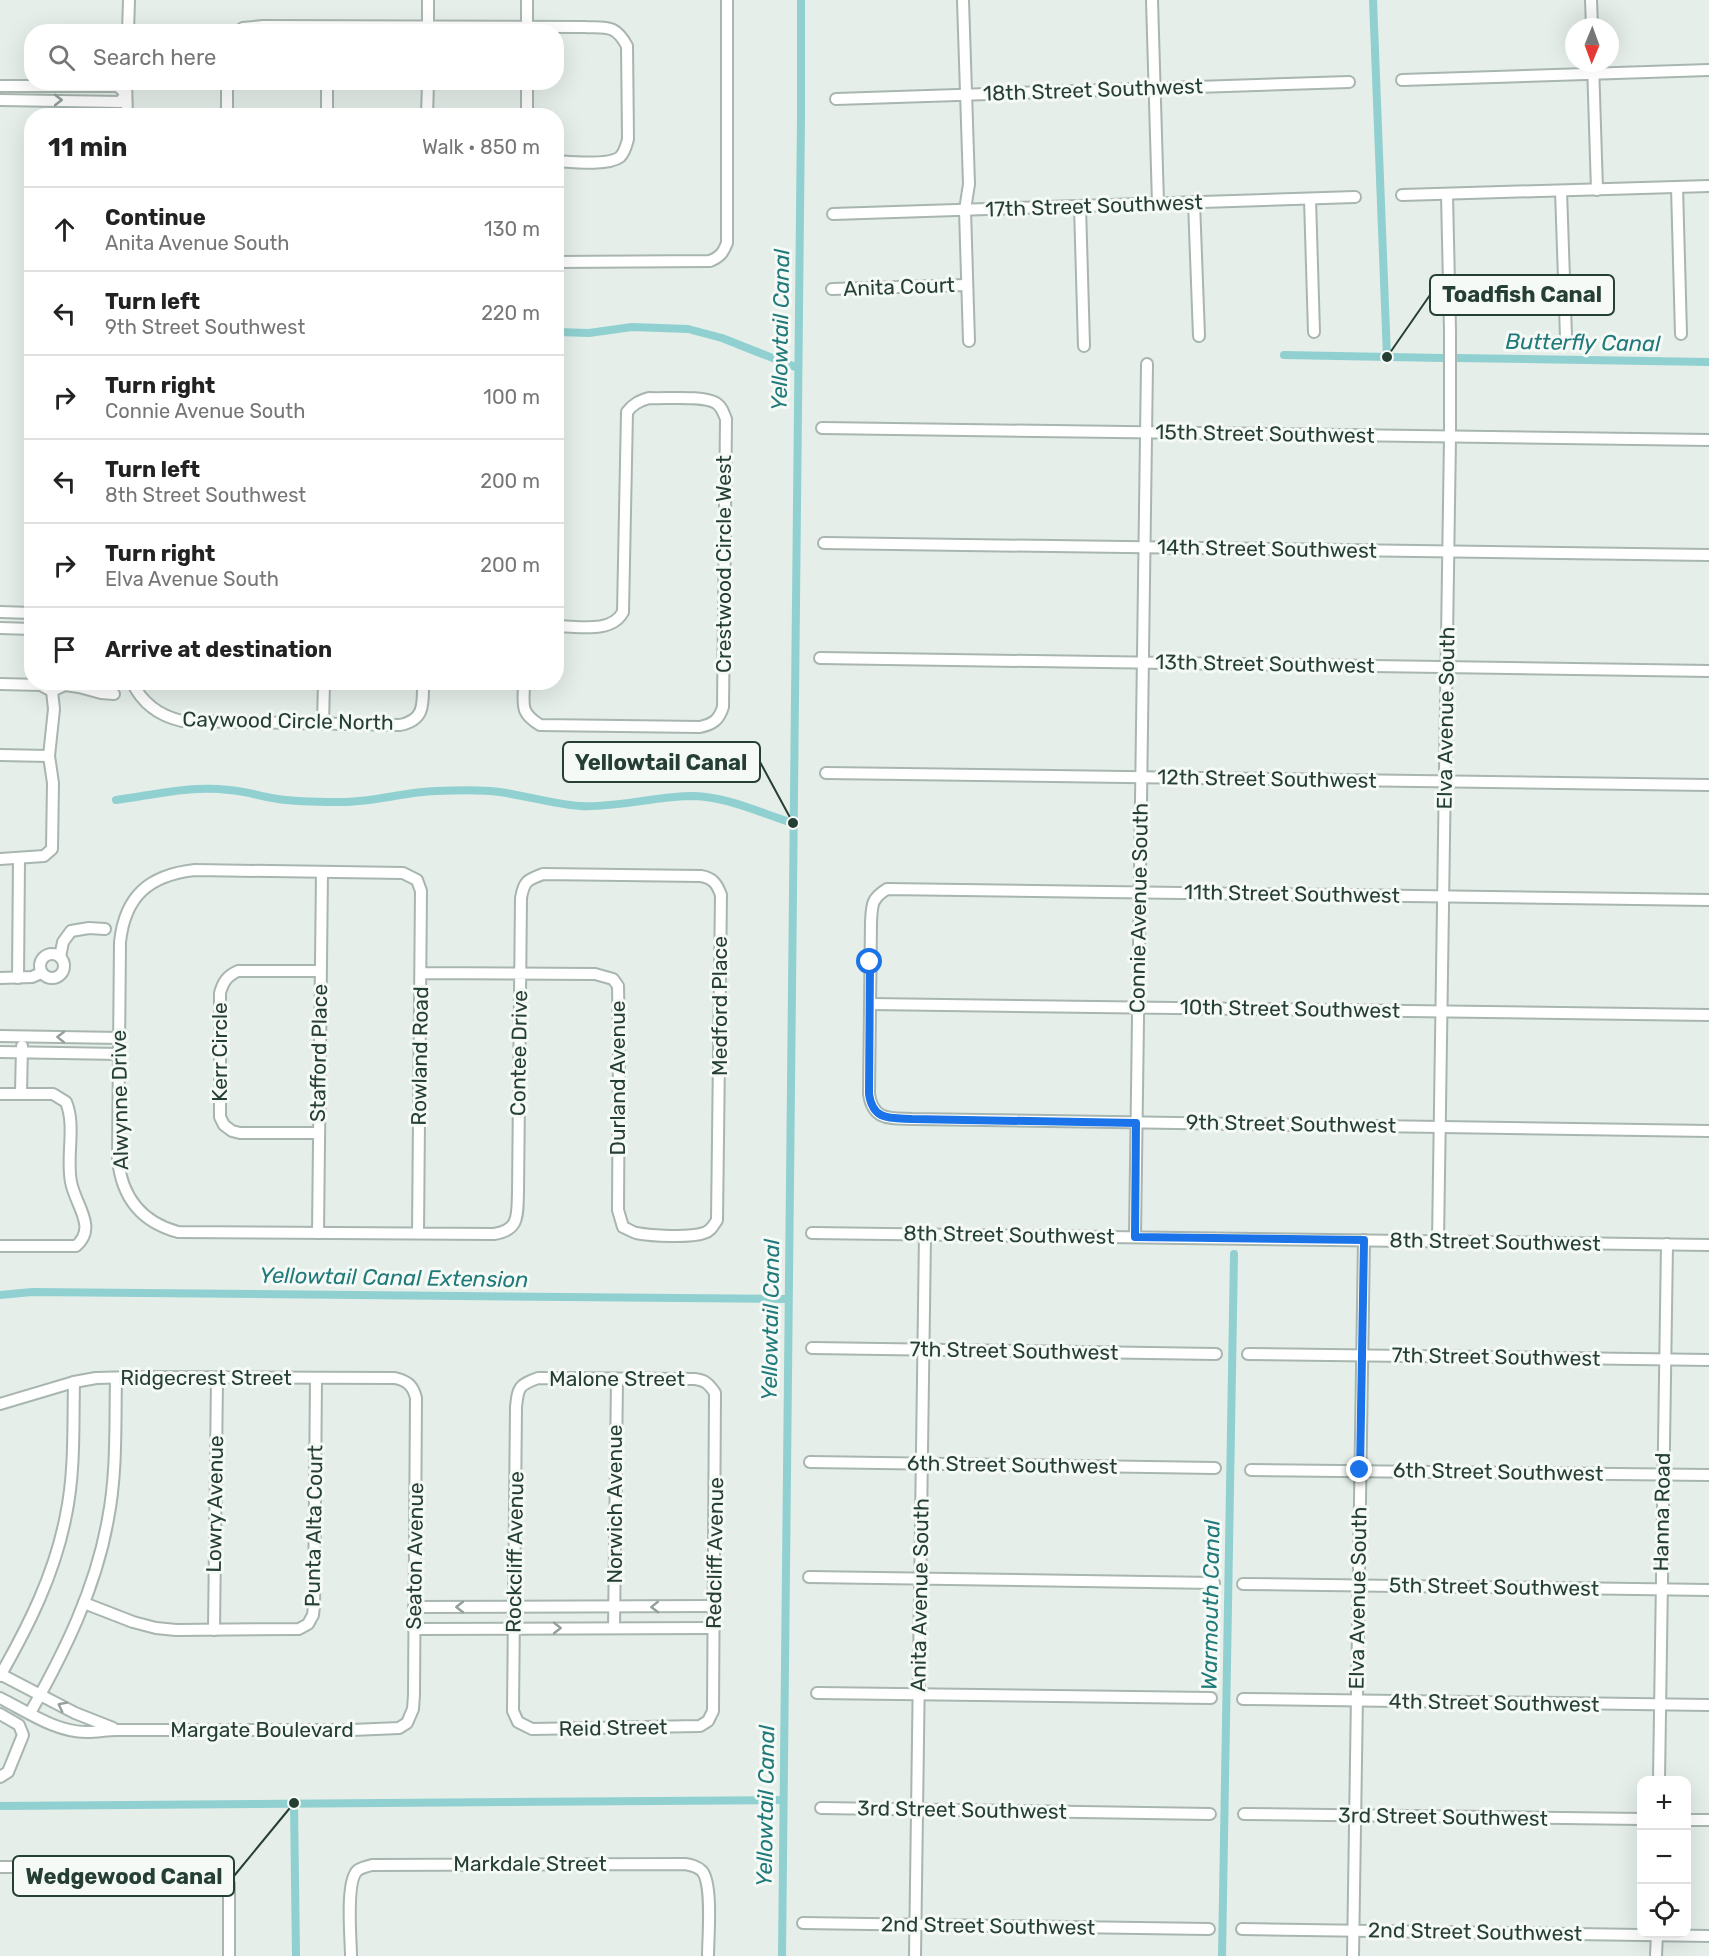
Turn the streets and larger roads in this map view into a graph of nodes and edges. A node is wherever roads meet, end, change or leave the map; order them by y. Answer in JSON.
{"nodes":[{"id":1,"x":129,"y":0,"type":"edge"},
{"id":2,"x":428,"y":0,"type":"edge"},
{"id":3,"x":527,"y":0,"type":"edge"},
{"id":4,"x":728,"y":0,"type":"edge"},
{"id":5,"x":963,"y":0,"type":"edge"},
{"id":6,"x":1152,"y":0,"type":"edge"},
{"id":7,"x":1591,"y":0,"type":"edge"},
{"id":8,"x":1592,"y":18,"type":"edge"},
{"id":9,"x":128,"y":24,"type":"edge"},
{"id":10,"x":428,"y":24,"type":"edge"},
{"id":11,"x":527,"y":24,"type":"edge"},
{"id":12,"x":564,"y":28,"type":"edge"},
{"id":13,"x":1619,"y":69,"type":"edge"},
{"id":14,"x":1709,"y":70,"type":"edge"},
{"id":15,"x":1565,"y":71,"type":"edge"},
{"id":16,"x":1593,"y":72,"type":"edge"},
{"id":17,"x":1402,"y":80,"type":"dead end"},
{"id":18,"x":1349,"y":82,"type":"dead end"},
{"id":19,"x":0,"y":86,"type":"edge"},
{"id":20,"x":24,"y":86,"type":"edge"},
{"id":21,"x":1155,"y":88,"type":"junction"},
{"id":22,"x":125,"y":90,"type":"edge"},
{"id":23,"x":126,"y":90,"type":"edge"},
{"id":24,"x":227,"y":90,"type":"edge"},
{"id":25,"x":327,"y":90,"type":"edge"},
{"id":26,"x":428,"y":90,"type":"edge"},
{"id":27,"x":527,"y":90,"type":"edge"},
{"id":28,"x":966,"y":94,"type":"junction"},
{"id":29,"x":836,"y":99,"type":"dead end"},
{"id":30,"x":0,"y":100,"type":"edge"},
{"id":31,"x":127,"y":108,"type":"edge"},
{"id":32,"x":227,"y":108,"type":"edge"},
{"id":33,"x":327,"y":108,"type":"edge"},
{"id":34,"x":428,"y":108,"type":"edge"},
{"id":35,"x":527,"y":108,"type":"edge"},
{"id":36,"x":564,"y":161,"type":"edge"},
{"id":37,"x":1709,"y":186,"type":"edge"},
{"id":38,"x":1677,"y":187,"type":"junction"},
{"id":39,"x":1597,"y":190,"type":"junction"},
{"id":40,"x":1561,"y":191,"type":"junction"},
{"id":41,"x":1447,"y":194,"type":"junction"},
{"id":42,"x":1402,"y":195,"type":"dead end"},
{"id":43,"x":1355,"y":197,"type":"dead end"},
{"id":44,"x":1310,"y":199,"type":"junction"},
{"id":45,"x":1194,"y":202,"type":"junction"},
{"id":46,"x":1158,"y":204,"type":"junction"},
{"id":47,"x":1080,"y":206,"type":"junction"},
{"id":48,"x":965,"y":210,"type":"junction"},
{"id":49,"x":833,"y":214,"type":"dead end"},
{"id":50,"x":564,"y":262,"type":"edge"},
{"id":51,"x":967,"y":285,"type":"junction"},
{"id":52,"x":832,"y":289,"type":"dead end"},
{"id":53,"x":1314,"y":332,"type":"dead end"},
{"id":54,"x":1681,"y":334,"type":"dead end"},
{"id":55,"x":1199,"y":336,"type":"dead end"},
{"id":56,"x":1566,"y":337,"type":"dead end"},
{"id":57,"x":969,"y":341,"type":"dead end"},
{"id":58,"x":1084,"y":346,"type":"dead end"},
{"id":59,"x":1147,"y":364,"type":"dead end"},
{"id":60,"x":822,"y":428,"type":"dead end"},
{"id":61,"x":1146,"y":433,"type":"junction"},
{"id":62,"x":1450,"y":437,"type":"junction"},
{"id":63,"x":1709,"y":440,"type":"edge"},
{"id":64,"x":824,"y":543,"type":"dead end"},
{"id":65,"x":1144,"y":547,"type":"junction"},
{"id":66,"x":1448,"y":552,"type":"junction"},
{"id":67,"x":1709,"y":555,"type":"edge"},
{"id":68,"x":0,"y":612,"type":"edge"},
{"id":69,"x":24,"y":613,"type":"edge"},
{"id":70,"x":564,"y":626,"type":"edge"},
{"id":71,"x":0,"y":628,"type":"edge"},
{"id":72,"x":24,"y":629,"type":"edge"},
{"id":73,"x":820,"y":658,"type":"dead end"},
{"id":74,"x":1142,"y":662,"type":"junction"},
{"id":75,"x":1446,"y":667,"type":"junction"},
{"id":76,"x":1709,"y":670,"type":"edge"},
{"id":77,"x":0,"y":684,"type":"edge"},
{"id":78,"x":24,"y":685,"type":"edge"},
{"id":79,"x":90,"y":690,"type":"edge"},
{"id":80,"x":136,"y":690,"type":"edge"},
{"id":81,"x":324,"y":690,"type":"edge"},
{"id":82,"x":423,"y":690,"type":"edge"},
{"id":83,"x":524,"y":690,"type":"edge"},
{"id":84,"x":52,"y":691,"type":"edge"},
{"id":85,"x":114,"y":694,"type":"dead end"},
{"id":86,"x":323,"y":724,"type":"junction"},
{"id":87,"x":0,"y":756,"type":"edge"},
{"id":88,"x":49,"y":756,"type":"junction"},
{"id":89,"x":826,"y":773,"type":"dead end"},
{"id":90,"x":1141,"y":777,"type":"junction"},
{"id":91,"x":1445,"y":782,"type":"junction"},
{"id":92,"x":1709,"y":785,"type":"edge"},
{"id":93,"x":0,"y":859,"type":"edge"},
{"id":94,"x":19,"y":859,"type":"junction"},
{"id":95,"x":322,"y":872,"type":"junction"},
{"id":96,"x":528,"y":879,"type":"joint"},
{"id":97,"x":417,"y":880,"type":"joint"},
{"id":98,"x":1139,"y":892,"type":"junction"},
{"id":99,"x":1443,"y":897,"type":"junction"},
{"id":100,"x":1709,"y":900,"type":"edge"},
{"id":101,"x":105,"y":929,"type":"dead end"},
{"id":102,"x":60,"y":957,"type":"junction"},
{"id":103,"x":320,"y":971,"type":"junction"},
{"id":104,"x":41,"y":973,"type":"junction"},
{"id":105,"x":421,"y":973,"type":"junction"},
{"id":106,"x":520,"y":974,"type":"junction"},
{"id":107,"x":0,"y":978,"type":"edge"},
{"id":108,"x":18,"y":978,"type":"junction"},
{"id":109,"x":870,"y":1004,"type":"junction"},
{"id":110,"x":1138,"y":1007,"type":"junction"},
{"id":111,"x":1442,"y":1012,"type":"junction"},
{"id":112,"x":1709,"y":1015,"type":"edge"},
{"id":113,"x":0,"y":1036,"type":"edge"},
{"id":114,"x":22,"y":1036,"type":"junction"},
{"id":115,"x":120,"y":1038,"type":"junction"},
{"id":116,"x":0,"y":1052,"type":"edge"},
{"id":117,"x":21,"y":1052,"type":"junction"},
{"id":118,"x":120,"y":1054,"type":"junction"},
{"id":119,"x":21,"y":1093,"type":"junction"},
{"id":120,"x":0,"y":1094,"type":"edge"},
{"id":121,"x":1136,"y":1123,"type":"junction"},
{"id":122,"x":1440,"y":1127,"type":"junction"},
{"id":123,"x":1709,"y":1131,"type":"edge"},
{"id":124,"x":318,"y":1133,"type":"junction"},
{"id":125,"x":623,"y":1227,"type":"joint"},
{"id":126,"x":512,"y":1228,"type":"joint"},
{"id":127,"x":318,"y":1233,"type":"junction"},
{"id":128,"x":418,"y":1233,"type":"junction"},
{"id":129,"x":812,"y":1233,"type":"dead end"},
{"id":130,"x":925,"y":1234,"type":"junction"},
{"id":131,"x":1135,"y":1237,"type":"junction"},
{"id":132,"x":1364,"y":1240,"type":"junction"},
{"id":133,"x":1438,"y":1241,"type":"junction"},
{"id":134,"x":1667,"y":1244,"type":"junction"},
{"id":135,"x":1709,"y":1245,"type":"edge"},
{"id":136,"x":0,"y":1246,"type":"edge"},
{"id":137,"x":812,"y":1348,"type":"dead end"},
{"id":138,"x":923,"y":1349,"type":"junction"},
{"id":139,"x":1216,"y":1354,"type":"dead end"},
{"id":140,"x":1248,"y":1354,"type":"dead end"},
{"id":141,"x":1362,"y":1355,"type":"junction"},
{"id":142,"x":1665,"y":1360,"type":"junction"},
{"id":143,"x":1709,"y":1360,"type":"edge"},
{"id":144,"x":117,"y":1378,"type":"junction"},
{"id":145,"x":217,"y":1378,"type":"junction"},
{"id":146,"x":316,"y":1378,"type":"junction"},
{"id":147,"x":617,"y":1379,"type":"junction"},
{"id":148,"x":74,"y":1382,"type":"junction"},
{"id":149,"x":524,"y":1383,"type":"joint"},
{"id":150,"x":710,"y":1384,"type":"joint"},
{"id":151,"x":413,"y":1387,"type":"joint"},
{"id":152,"x":0,"y":1404,"type":"edge"},
{"id":153,"x":810,"y":1462,"type":"dead end"},
{"id":154,"x":921,"y":1464,"type":"junction"},
{"id":155,"x":1215,"y":1468,"type":"dead end"},
{"id":156,"x":1251,"y":1470,"type":"dead end"},
{"id":157,"x":1360,"y":1470,"type":"junction"},
{"id":158,"x":1663,"y":1475,"type":"junction"},
{"id":159,"x":1709,"y":1475,"type":"edge"},
{"id":160,"x":809,"y":1577,"type":"dead end"},
{"id":161,"x":920,"y":1579,"type":"junction"},
{"id":162,"x":1214,"y":1583,"type":"dead end"},
{"id":163,"x":1243,"y":1584,"type":"dead end"},
{"id":164,"x":1359,"y":1586,"type":"junction"},
{"id":165,"x":1661,"y":1589,"type":"junction"},
{"id":166,"x":1709,"y":1590,"type":"edge"},
{"id":167,"x":84,"y":1603,"type":"junction"},
{"id":168,"x":714,"y":1606,"type":"junction"},
{"id":169,"x":414,"y":1607,"type":"junction"},
{"id":170,"x":615,"y":1607,"type":"junction"},
{"id":171,"x":514,"y":1608,"type":"junction"},
{"id":172,"x":514,"y":1628,"type":"junction"},
{"id":173,"x":614,"y":1628,"type":"junction"},
{"id":174,"x":714,"y":1628,"type":"junction"},
{"id":175,"x":414,"y":1629,"type":"junction"},
{"id":176,"x":214,"y":1630,"type":"junction"},
{"id":177,"x":0,"y":1675,"type":"edge"},
{"id":178,"x":817,"y":1693,"type":"dead end"},
{"id":179,"x":39,"y":1694,"type":"junction"},
{"id":180,"x":918,"y":1694,"type":"junction"},
{"id":181,"x":0,"y":1698,"type":"edge"},
{"id":182,"x":1211,"y":1698,"type":"dead end"},
{"id":183,"x":1244,"y":1699,"type":"dead end"},
{"id":184,"x":1357,"y":1701,"type":"junction"},
{"id":185,"x":1660,"y":1705,"type":"junction"},
{"id":186,"x":1709,"y":1706,"type":"edge"},
{"id":187,"x":30,"y":1713,"type":"junction"},
{"id":188,"x":0,"y":1714,"type":"edge"},
{"id":189,"x":708,"y":1721,"type":"joint"},
{"id":190,"x":518,"y":1722,"type":"joint"},
{"id":191,"x":407,"y":1723,"type":"joint"},
{"id":192,"x":116,"y":1730,"type":"junction"},
{"id":193,"x":1659,"y":1776,"type":"edge"},
{"id":194,"x":0,"y":1777,"type":"edge"},
{"id":195,"x":821,"y":1808,"type":"dead end"},
{"id":196,"x":916,"y":1810,"type":"junction"},
{"id":197,"x":1210,"y":1814,"type":"dead end"},
{"id":198,"x":1244,"y":1814,"type":"dead end"},
{"id":199,"x":1355,"y":1816,"type":"junction"},
{"id":200,"x":1637,"y":1819,"type":"edge"},
{"id":201,"x":1691,"y":1820,"type":"edge"},
{"id":202,"x":1709,"y":1820,"type":"edge"},
{"id":203,"x":0,"y":1867,"type":"edge"},
{"id":204,"x":803,"y":1923,"type":"dead end"},
{"id":205,"x":915,"y":1925,"type":"junction"},
{"id":206,"x":1209,"y":1929,"type":"dead end"},
{"id":207,"x":1242,"y":1929,"type":"dead end"},
{"id":208,"x":1353,"y":1931,"type":"junction"},
{"id":209,"x":1637,"y":1934,"type":"edge"},
{"id":210,"x":1691,"y":1935,"type":"edge"},
{"id":211,"x":1709,"y":1936,"type":"edge"},
{"id":212,"x":1657,"y":1938,"type":"edge"},
{"id":213,"x":229,"y":1956,"type":"edge"},
{"id":214,"x":351,"y":1956,"type":"edge"},
{"id":215,"x":708,"y":1956,"type":"edge"},
{"id":216,"x":915,"y":1956,"type":"edge"},
{"id":217,"x":1353,"y":1956,"type":"edge"},
{"id":218,"x":1656,"y":1956,"type":"edge"}],
"edges":[{"from":1,"to":9,"type":"street"},
{"from":2,"to":10,"type":"street"},
{"from":3,"to":11,"type":"street"},
{"from":4,"to":50,"type":"street"},
{"from":5,"to":28,"type":"street"},
{"from":6,"to":21,"type":"street"},
{"from":7,"to":8,"type":"street"},
{"from":12,"to":36,"type":"street"},
{"from":13,"to":14,"type":"street"},
{"from":15,"to":17,"type":"street"},
{"from":16,"to":39,"type":"street"},
{"from":18,"to":21,"type":"street","name":"18th Street Southwest"},
{"from":19,"to":20,"type":"street"},
{"from":21,"to":28,"type":"street","name":"18th Street Southwest"},
{"from":21,"to":46,"type":"street"},
{"from":30,"to":22,"type":"street","one_way":true},
{"from":23,"to":31,"type":"street"},
{"from":24,"to":32,"type":"street"},
{"from":25,"to":33,"type":"street"},
{"from":26,"to":34,"type":"street"},
{"from":27,"to":35,"type":"street"},
{"from":28,"to":29,"type":"street","name":"18th Street Southwest"},
{"from":28,"to":48,"type":"street"},
{"from":37,"to":38,"type":"street"},
{"from":38,"to":39,"type":"street"},
{"from":38,"to":54,"type":"street"},
{"from":39,"to":40,"type":"street"},
{"from":40,"to":41,"type":"street"},
{"from":40,"to":56,"type":"street"},
{"from":41,"to":42,"type":"street"},
{"from":41,"to":62,"type":"street","name":"Elva Avenue South"},
{"from":43,"to":44,"type":"street","name":"17th Street Southwest"},
{"from":44,"to":45,"type":"street","name":"17th Street Southwest"},
{"from":44,"to":53,"type":"street"},
{"from":45,"to":46,"type":"street","name":"17th Street Southwest"},
{"from":45,"to":55,"type":"street"},
{"from":46,"to":47,"type":"street","name":"17th Street Southwest"},
{"from":47,"to":48,"type":"street","name":"17th Street Southwest"},
{"from":47,"to":58,"type":"street"},
{"from":48,"to":49,"type":"street","name":"17th Street Southwest"},
{"from":48,"to":51,"type":"street"},
{"from":51,"to":52,"type":"street","name":"Anita Court"},
{"from":51,"to":57,"type":"street"},
{"from":59,"to":61,"type":"street","name":"Connie Avenue South"},
{"from":60,"to":61,"type":"street","name":"15th Street Southwest"},
{"from":61,"to":62,"type":"street","name":"15th Street Southwest"},
{"from":61,"to":65,"type":"street","name":"Connie Avenue South"},
{"from":62,"to":63,"type":"street","name":"15th Street Southwest"},
{"from":62,"to":66,"type":"street","name":"Elva Avenue South"},
{"from":64,"to":65,"type":"street","name":"14th Street Southwest"},
{"from":65,"to":66,"type":"street","name":"14th Street Southwest"},
{"from":65,"to":74,"type":"street","name":"Connie Avenue South"},
{"from":66,"to":67,"type":"street","name":"14th Street Southwest"},
{"from":66,"to":75,"type":"street","name":"Elva Avenue South"},
{"from":68,"to":69,"type":"street"},
{"from":70,"to":83,"type":"street","name":"Crestwood Circle West"},
{"from":71,"to":72,"type":"street"},
{"from":73,"to":74,"type":"street","name":"13th Street Southwest"},
{"from":74,"to":75,"type":"street","name":"13th Street Southwest"},
{"from":74,"to":90,"type":"street","name":"Connie Avenue South"},
{"from":75,"to":76,"type":"street","name":"13th Street Southwest"},
{"from":75,"to":91,"type":"street","name":"Elva Avenue South"},
{"from":77,"to":78,"type":"street"},
{"from":79,"to":85,"type":"street"},
{"from":80,"to":86,"type":"street","name":"Caywood Circle North"},
{"from":81,"to":86,"type":"street"},
{"from":82,"to":86,"type":"street","name":"Caywood Circle North"},
{"from":84,"to":88,"type":"street"},
{"from":87,"to":88,"type":"street"},
{"from":88,"to":94,"type":"street"},
{"from":89,"to":90,"type":"street","name":"12th Street Southwest"},
{"from":90,"to":91,"type":"street","name":"12th Street Southwest"},
{"from":90,"to":98,"type":"street","name":"Connie Avenue South"},
{"from":91,"to":92,"type":"street","name":"12th Street Southwest"},
{"from":91,"to":99,"type":"street","name":"Elva Avenue South"},
{"from":93,"to":94,"type":"street"},
{"from":94,"to":108,"type":"street"},
{"from":95,"to":97,"type":"street","name":"Alwynne Drive"},
{"from":95,"to":103,"type":"street","name":"Stafford Place"},
{"from":95,"to":115,"type":"street","name":"Alwynne Drive"},
{"from":96,"to":106,"type":"street","name":"Contee Drive"},
{"from":96,"to":125,"type":"street","name":"Medford Place"},
{"from":97,"to":105,"type":"street","name":"Rowland Road"},
{"from":98,"to":99,"type":"street","name":"11th Street Southwest"},
{"from":98,"to":109,"type":"street","name":"11th Street Southwest"},
{"from":98,"to":110,"type":"street","name":"Connie Avenue South"},
{"from":99,"to":100,"type":"street","name":"11th Street Southwest"},
{"from":99,"to":111,"type":"street","name":"Elva Avenue South"},
{"from":101,"to":102,"type":"street"},
{"from":102,"to":104,"type":"street"},
{"from":102,"to":104,"type":"street"},
{"from":103,"to":124,"type":"street","name":"Stafford Place"},
{"from":103,"to":124,"type":"street","name":"Kerr Circle"},
{"from":104,"to":108,"type":"street"},
{"from":105,"to":106,"type":"street","name":"Durland Avenue"},
{"from":105,"to":128,"type":"street","name":"Rowland Road"},
{"from":106,"to":125,"type":"street","name":"Durland Avenue"},
{"from":106,"to":126,"type":"street","name":"Contee Drive"},
{"from":107,"to":108,"type":"street"},
{"from":109,"to":110,"type":"street","name":"10th Street Southwest"},
{"from":109,"to":121,"type":"street","name":"9th Street Southwest"},
{"from":110,"to":111,"type":"street","name":"10th Street Southwest"},
{"from":110,"to":121,"type":"street","name":"Connie Avenue South"},
{"from":111,"to":112,"type":"street","name":"10th Street Southwest"},
{"from":111,"to":122,"type":"street","name":"Elva Avenue South"},
{"from":113,"to":114,"type":"street"},
{"from":115,"to":114,"type":"street","one_way":true},
{"from":114,"to":117,"type":"street"},
{"from":115,"to":118,"type":"street","name":"Alwynne Drive"},
{"from":116,"to":117,"type":"street"},
{"from":117,"to":118,"type":"street"},
{"from":117,"to":119,"type":"street"},
{"from":118,"to":127,"type":"street","name":"Alwynne Drive"},
{"from":119,"to":120,"type":"street"},
{"from":119,"to":136,"type":"street"},
{"from":121,"to":122,"type":"street","name":"9th Street Southwest"},
{"from":121,"to":131,"type":"street","name":"Connie Avenue South"},
{"from":122,"to":123,"type":"street","name":"9th Street Southwest"},
{"from":122,"to":133,"type":"street","name":"Elva Avenue South"},
{"from":124,"to":127,"type":"street","name":"Stafford Place"},
{"from":126,"to":128,"type":"street","name":"Alwynne Drive"},
{"from":127,"to":128,"type":"street","name":"Alwynne Drive"},
{"from":129,"to":130,"type":"street","name":"8th Street Southwest"},
{"from":130,"to":131,"type":"street","name":"8th Street Southwest"},
{"from":130,"to":138,"type":"street","name":"Anita Avenue South"},
{"from":131,"to":132,"type":"street","name":"8th Street Southwest"},
{"from":132,"to":133,"type":"street","name":"8th Street Southwest"},
{"from":132,"to":141,"type":"street","name":"Elva Avenue South"},
{"from":133,"to":134,"type":"street","name":"8th Street Southwest"},
{"from":134,"to":135,"type":"street","name":"8th Street Southwest"},
{"from":134,"to":142,"type":"street","name":"Hanna Road"},
{"from":137,"to":138,"type":"street","name":"7th Street Southwest"},
{"from":138,"to":139,"type":"street","name":"7th Street Southwest"},
{"from":138,"to":154,"type":"street","name":"Anita Avenue South"},
{"from":140,"to":141,"type":"street","name":"7th Street Southwest"},
{"from":141,"to":142,"type":"street","name":"7th Street Southwest"},
{"from":141,"to":157,"type":"street","name":"Elva Avenue South"},
{"from":142,"to":143,"type":"street","name":"7th Street Southwest"},
{"from":142,"to":158,"type":"street","name":"Hanna Road"},
{"from":144,"to":145,"type":"street","name":"Ridgecrest Street"},
{"from":144,"to":148,"type":"street","name":"Ridgecrest Street"},
{"from":144,"to":167,"type":"street"},
{"from":145,"to":146,"type":"street","name":"Ridgecrest Street"},
{"from":145,"to":176,"type":"street","name":"Lowry Avenue"},
{"from":146,"to":151,"type":"street","name":"Ridgecrest Street"},
{"from":146,"to":176,"type":"street","name":"Punta Alta Court"},
{"from":147,"to":149,"type":"street","name":"Malone Street"},
{"from":147,"to":150,"type":"street","name":"Malone Street"},
{"from":147,"to":170,"type":"street","name":"Norwich Avenue"},
{"from":148,"to":152,"type":"street","name":"Ridgecrest Street"},
{"from":148,"to":177,"type":"street"},
{"from":149,"to":171,"type":"street","name":"Rockcliff Avenue"},
{"from":150,"to":168,"type":"street","name":"Redcliff Avenue"},
{"from":151,"to":169,"type":"street","name":"Seaton Avenue"},
{"from":153,"to":154,"type":"street","name":"6th Street Southwest"},
{"from":154,"to":155,"type":"street","name":"6th Street Southwest"},
{"from":154,"to":161,"type":"street","name":"Anita Avenue South"},
{"from":156,"to":157,"type":"street","name":"6th Street Southwest"},
{"from":157,"to":158,"type":"street","name":"6th Street Southwest"},
{"from":157,"to":164,"type":"street","name":"Elva Avenue South"},
{"from":158,"to":159,"type":"street","name":"6th Street Southwest"},
{"from":158,"to":165,"type":"street","name":"Hanna Road"},
{"from":160,"to":161,"type":"street"},
{"from":161,"to":162,"type":"street"},
{"from":161,"to":180,"type":"street","name":"Anita Avenue South"},
{"from":163,"to":164,"type":"street","name":"5th Street Southwest"},
{"from":164,"to":165,"type":"street","name":"5th Street Southwest"},
{"from":164,"to":184,"type":"street","name":"Elva Avenue South"},
{"from":165,"to":166,"type":"street","name":"5th Street Southwest"},
{"from":165,"to":185,"type":"street","name":"Hanna Road"},
{"from":167,"to":176,"type":"street","name":"Punta Alta Court"},
{"from":167,"to":179,"type":"street"},
{"from":168,"to":170,"type":"street","one_way":true},
{"from":168,"to":174,"type":"street","name":"Redcliff Avenue"},
{"from":171,"to":169,"type":"street","one_way":true},
{"from":169,"to":175,"type":"street","name":"Seaton Avenue"},
{"from":170,"to":171,"type":"street"},
{"from":170,"to":173,"type":"street","name":"Norwich Avenue"},
{"from":171,"to":172,"type":"street","name":"Rockcliff Avenue"},
{"from":172,"to":173,"type":"street","one_way":true},
{"from":172,"to":175,"type":"street"},
{"from":172,"to":190,"type":"street","name":"Rockcliff Avenue"},
{"from":173,"to":174,"type":"street"},
{"from":174,"to":189,"type":"street","name":"Redcliff Avenue"},
{"from":175,"to":191,"type":"street","name":"Seaton Avenue"},
{"from":177,"to":179,"type":"street","name":"Margate Boulevard"},
{"from":178,"to":180,"type":"street"},
{"from":179,"to":187,"type":"street"},
{"from":192,"to":179,"type":"street","name":"Margate Boulevard","one_way":true},
{"from":180,"to":182,"type":"street"},
{"from":180,"to":196,"type":"street","name":"Anita Avenue South"},
{"from":181,"to":187,"type":"street","name":"Margate Boulevard"},
{"from":183,"to":184,"type":"street","name":"4th Street Southwest"},
{"from":184,"to":185,"type":"street","name":"4th Street Southwest"},
{"from":184,"to":199,"type":"street","name":"Elva Avenue South"},
{"from":185,"to":186,"type":"street","name":"4th Street Southwest"},
{"from":185,"to":193,"type":"street","name":"Hanna Road"},
{"from":187,"to":192,"type":"street","name":"Margate Boulevard"},
{"from":188,"to":194,"type":"street"},
{"from":189,"to":190,"type":"street","name":"Reid Street"},
{"from":191,"to":192,"type":"street","name":"Margate Boulevard"},
{"from":195,"to":196,"type":"street","name":"3rd Street Southwest"},
{"from":196,"to":197,"type":"street","name":"3rd Street Southwest"},
{"from":196,"to":205,"type":"street","name":"Anita Avenue South"},
{"from":198,"to":199,"type":"street","name":"3rd Street Southwest"},
{"from":199,"to":200,"type":"street","name":"3rd Street Southwest"},
{"from":199,"to":208,"type":"street","name":"Elva Avenue South"},
{"from":201,"to":202,"type":"street"},
{"from":203,"to":213,"type":"street"},
{"from":204,"to":205,"type":"street","name":"2nd Street Southwest"},
{"from":205,"to":206,"type":"street","name":"2nd Street Southwest"},
{"from":205,"to":216,"type":"street","name":"Anita Avenue South"},
{"from":207,"to":208,"type":"street","name":"2nd Street Southwest"},
{"from":208,"to":209,"type":"street","name":"2nd Street Southwest"},
{"from":208,"to":217,"type":"street","name":"Elva Avenue South"},
{"from":210,"to":211,"type":"street","name":"2nd Street Southwest"},
{"from":212,"to":218,"type":"street"},
{"from":214,"to":215,"type":"street","name":"Markdale Street"}]}
